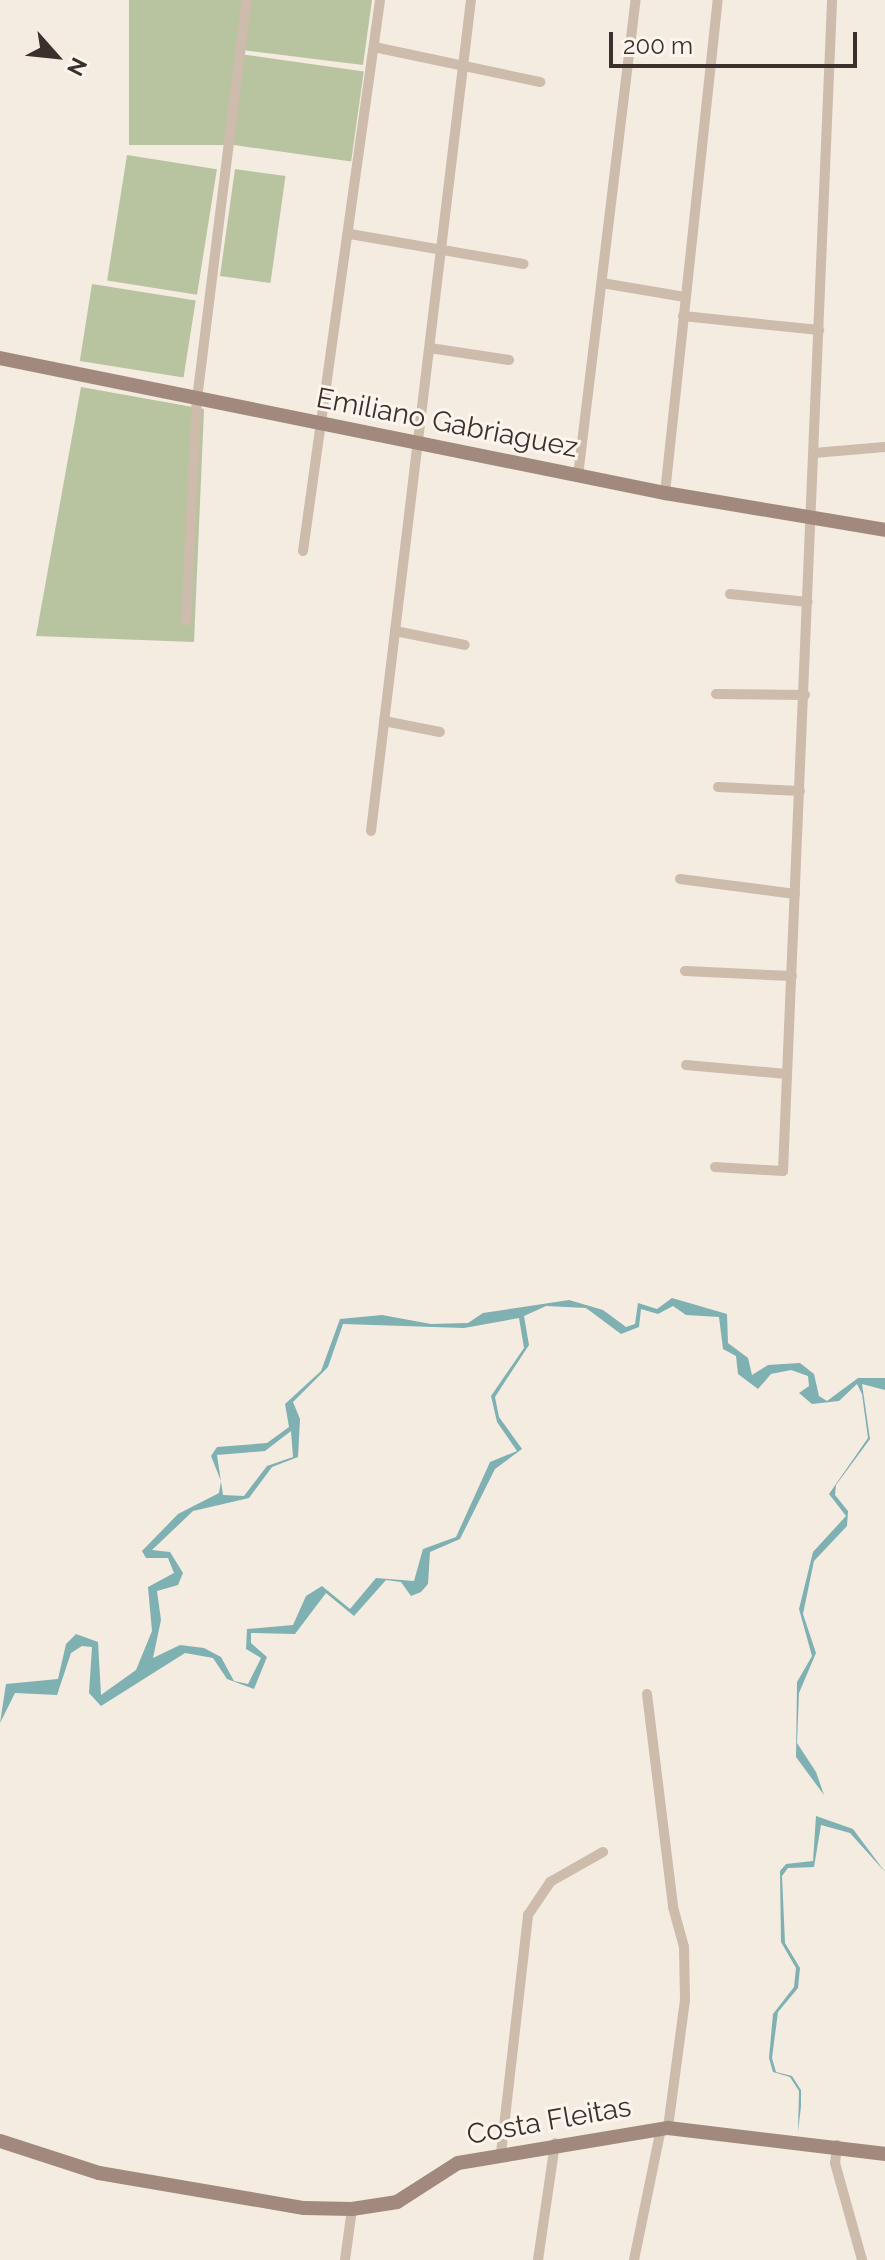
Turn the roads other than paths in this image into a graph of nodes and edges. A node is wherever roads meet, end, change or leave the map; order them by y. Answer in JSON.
{"nodes":[{"id":1,"x":247,"y":0,"type":"edge"},
{"id":2,"x":380,"y":0,"type":"edge"},
{"id":3,"x":471,"y":0,"type":"edge"},
{"id":4,"x":636,"y":0,"type":"edge"},
{"id":5,"x":718,"y":0,"type":"edge"},
{"id":6,"x":832,"y":0,"type":"edge"},
{"id":7,"x":374,"y":47,"type":"junction"},
{"id":8,"x":464,"y":66,"type":"junction"},
{"id":9,"x":540,"y":82,"type":"dead end"},
{"id":10,"x":350,"y":234,"type":"junction"},
{"id":11,"x":442,"y":251,"type":"junction"},
{"id":12,"x":523,"y":264,"type":"dead end"},
{"id":13,"x":602,"y":283,"type":"junction"},
{"id":14,"x":685,"y":297,"type":"junction"},
{"id":15,"x":683,"y":316,"type":"junction"},
{"id":16,"x":819,"y":330,"type":"junction"},
{"id":17,"x":430,"y":348,"type":"junction"},
{"id":18,"x":0,"y":358,"type":"edge"},
{"id":19,"x":509,"y":360,"type":"dead end"},
{"id":20,"x":197,"y":399,"type":"junction"},
{"id":21,"x":324,"y":426,"type":"junction"},
{"id":22,"x":418,"y":444,"type":"junction"},
{"id":23,"x":885,"y":447,"type":"edge"},
{"id":24,"x":814,"y":453,"type":"junction"},
{"id":25,"x":578,"y":476,"type":"junction"},
{"id":26,"x":665,"y":493,"type":"junction"},
{"id":27,"x":812,"y":518,"type":"junction"},
{"id":28,"x":885,"y":530,"type":"edge"},
{"id":29,"x":303,"y":551,"type":"dead end"},
{"id":30,"x":730,"y":594,"type":"dead end"},
{"id":31,"x":808,"y":602,"type":"junction"},
{"id":32,"x":186,"y":621,"type":"dead end"},
{"id":33,"x":395,"y":631,"type":"junction"},
{"id":34,"x":465,"y":645,"type":"dead end"},
{"id":35,"x":716,"y":694,"type":"dead end"},
{"id":36,"x":805,"y":695,"type":"junction"},
{"id":37,"x":384,"y":721,"type":"junction"},
{"id":38,"x":440,"y":732,"type":"dead end"},
{"id":39,"x":718,"y":787,"type":"dead end"},
{"id":40,"x":800,"y":791,"type":"junction"},
{"id":41,"x":371,"y":831,"type":"dead end"},
{"id":42,"x":680,"y":879,"type":"dead end"},
{"id":43,"x":795,"y":894,"type":"junction"},
{"id":44,"x":685,"y":971,"type":"dead end"},
{"id":45,"x":792,"y":976,"type":"junction"},
{"id":46,"x":686,"y":1065,"type":"dead end"},
{"id":47,"x":787,"y":1074,"type":"junction"},
{"id":48,"x":715,"y":1167,"type":"dead end"},
{"id":49,"x":647,"y":1694,"type":"dead end"},
{"id":50,"x":603,"y":1852,"type":"dead end"},
{"id":51,"x":665,"y":2129,"type":"junction"},
{"id":52,"x":0,"y":2141,"type":"edge"},
{"id":53,"x":555,"y":2143,"type":"junction"},
{"id":54,"x":837,"y":2145,"type":"junction"},
{"id":55,"x":501,"y":2153,"type":"junction"},
{"id":56,"x":885,"y":2154,"type":"edge"},
{"id":57,"x":352,"y":2209,"type":"junction"},
{"id":58,"x":345,"y":2260,"type":"edge"},
{"id":59,"x":538,"y":2260,"type":"edge"},
{"id":60,"x":634,"y":2260,"type":"edge"},
{"id":61,"x":862,"y":2260,"type":"edge"}],
"edges":[{"from":1,"to":20,"type":"street"},
{"from":2,"to":7,"type":"street"},
{"from":3,"to":8,"type":"street"},
{"from":4,"to":13,"type":"street"},
{"from":5,"to":14,"type":"street"},
{"from":6,"to":16,"type":"street"},
{"from":7,"to":8,"type":"street"},
{"from":7,"to":10,"type":"street"},
{"from":8,"to":9,"type":"street"},
{"from":8,"to":11,"type":"street"},
{"from":10,"to":11,"type":"street"},
{"from":10,"to":21,"type":"street"},
{"from":11,"to":12,"type":"street"},
{"from":11,"to":17,"type":"street"},
{"from":13,"to":14,"type":"street"},
{"from":13,"to":25,"type":"street"},
{"from":14,"to":15,"type":"street"},
{"from":15,"to":16,"type":"street"},
{"from":15,"to":26,"type":"street"},
{"from":16,"to":24,"type":"street"},
{"from":17,"to":19,"type":"street"},
{"from":17,"to":22,"type":"street"},
{"from":18,"to":20,"type":"main road","name":"Emiliano Gabriaguez"},
{"from":20,"to":21,"type":"main road","name":"Emiliano Gabriaguez"},
{"from":20,"to":32,"type":"street"},
{"from":21,"to":22,"type":"main road","name":"Emiliano Gabriaguez"},
{"from":21,"to":29,"type":"street"},
{"from":22,"to":25,"type":"main road","name":"Emiliano Gabriaguez"},
{"from":22,"to":33,"type":"street"},
{"from":23,"to":24,"type":"street"},
{"from":24,"to":27,"type":"street"},
{"from":25,"to":26,"type":"main road","name":"Emiliano Gabriaguez"},
{"from":26,"to":27,"type":"main road","name":"Emiliano Gabriaguez"},
{"from":27,"to":28,"type":"main road","name":"Emiliano Gabriaguez"},
{"from":27,"to":31,"type":"street"},
{"from":30,"to":31,"type":"street"},
{"from":31,"to":36,"type":"street"},
{"from":33,"to":34,"type":"street"},
{"from":33,"to":37,"type":"street"},
{"from":35,"to":36,"type":"street"},
{"from":36,"to":40,"type":"street"},
{"from":37,"to":38,"type":"street"},
{"from":37,"to":41,"type":"street"},
{"from":39,"to":40,"type":"street"},
{"from":40,"to":43,"type":"street"},
{"from":42,"to":43,"type":"street"},
{"from":43,"to":45,"type":"street"},
{"from":44,"to":45,"type":"street"},
{"from":45,"to":47,"type":"street"},
{"from":46,"to":47,"type":"street"},
{"from":47,"to":48,"type":"street"},
{"from":49,"to":51,"type":"street"},
{"from":50,"to":55,"type":"street"},
{"from":51,"to":53,"type":"main road","name":"Costa Fleitas"},
{"from":51,"to":54,"type":"main road","name":"Costa Fleitas"},
{"from":51,"to":60,"type":"street"},
{"from":52,"to":57,"type":"main road","name":"Costa Fleitas"},
{"from":53,"to":55,"type":"main road","name":"Costa Fleitas"},
{"from":53,"to":59,"type":"street"},
{"from":54,"to":56,"type":"main road","name":"Costa Fleitas"},
{"from":54,"to":61,"type":"street"},
{"from":55,"to":57,"type":"main road","name":"Costa Fleitas"},
{"from":57,"to":58,"type":"street"}]}
